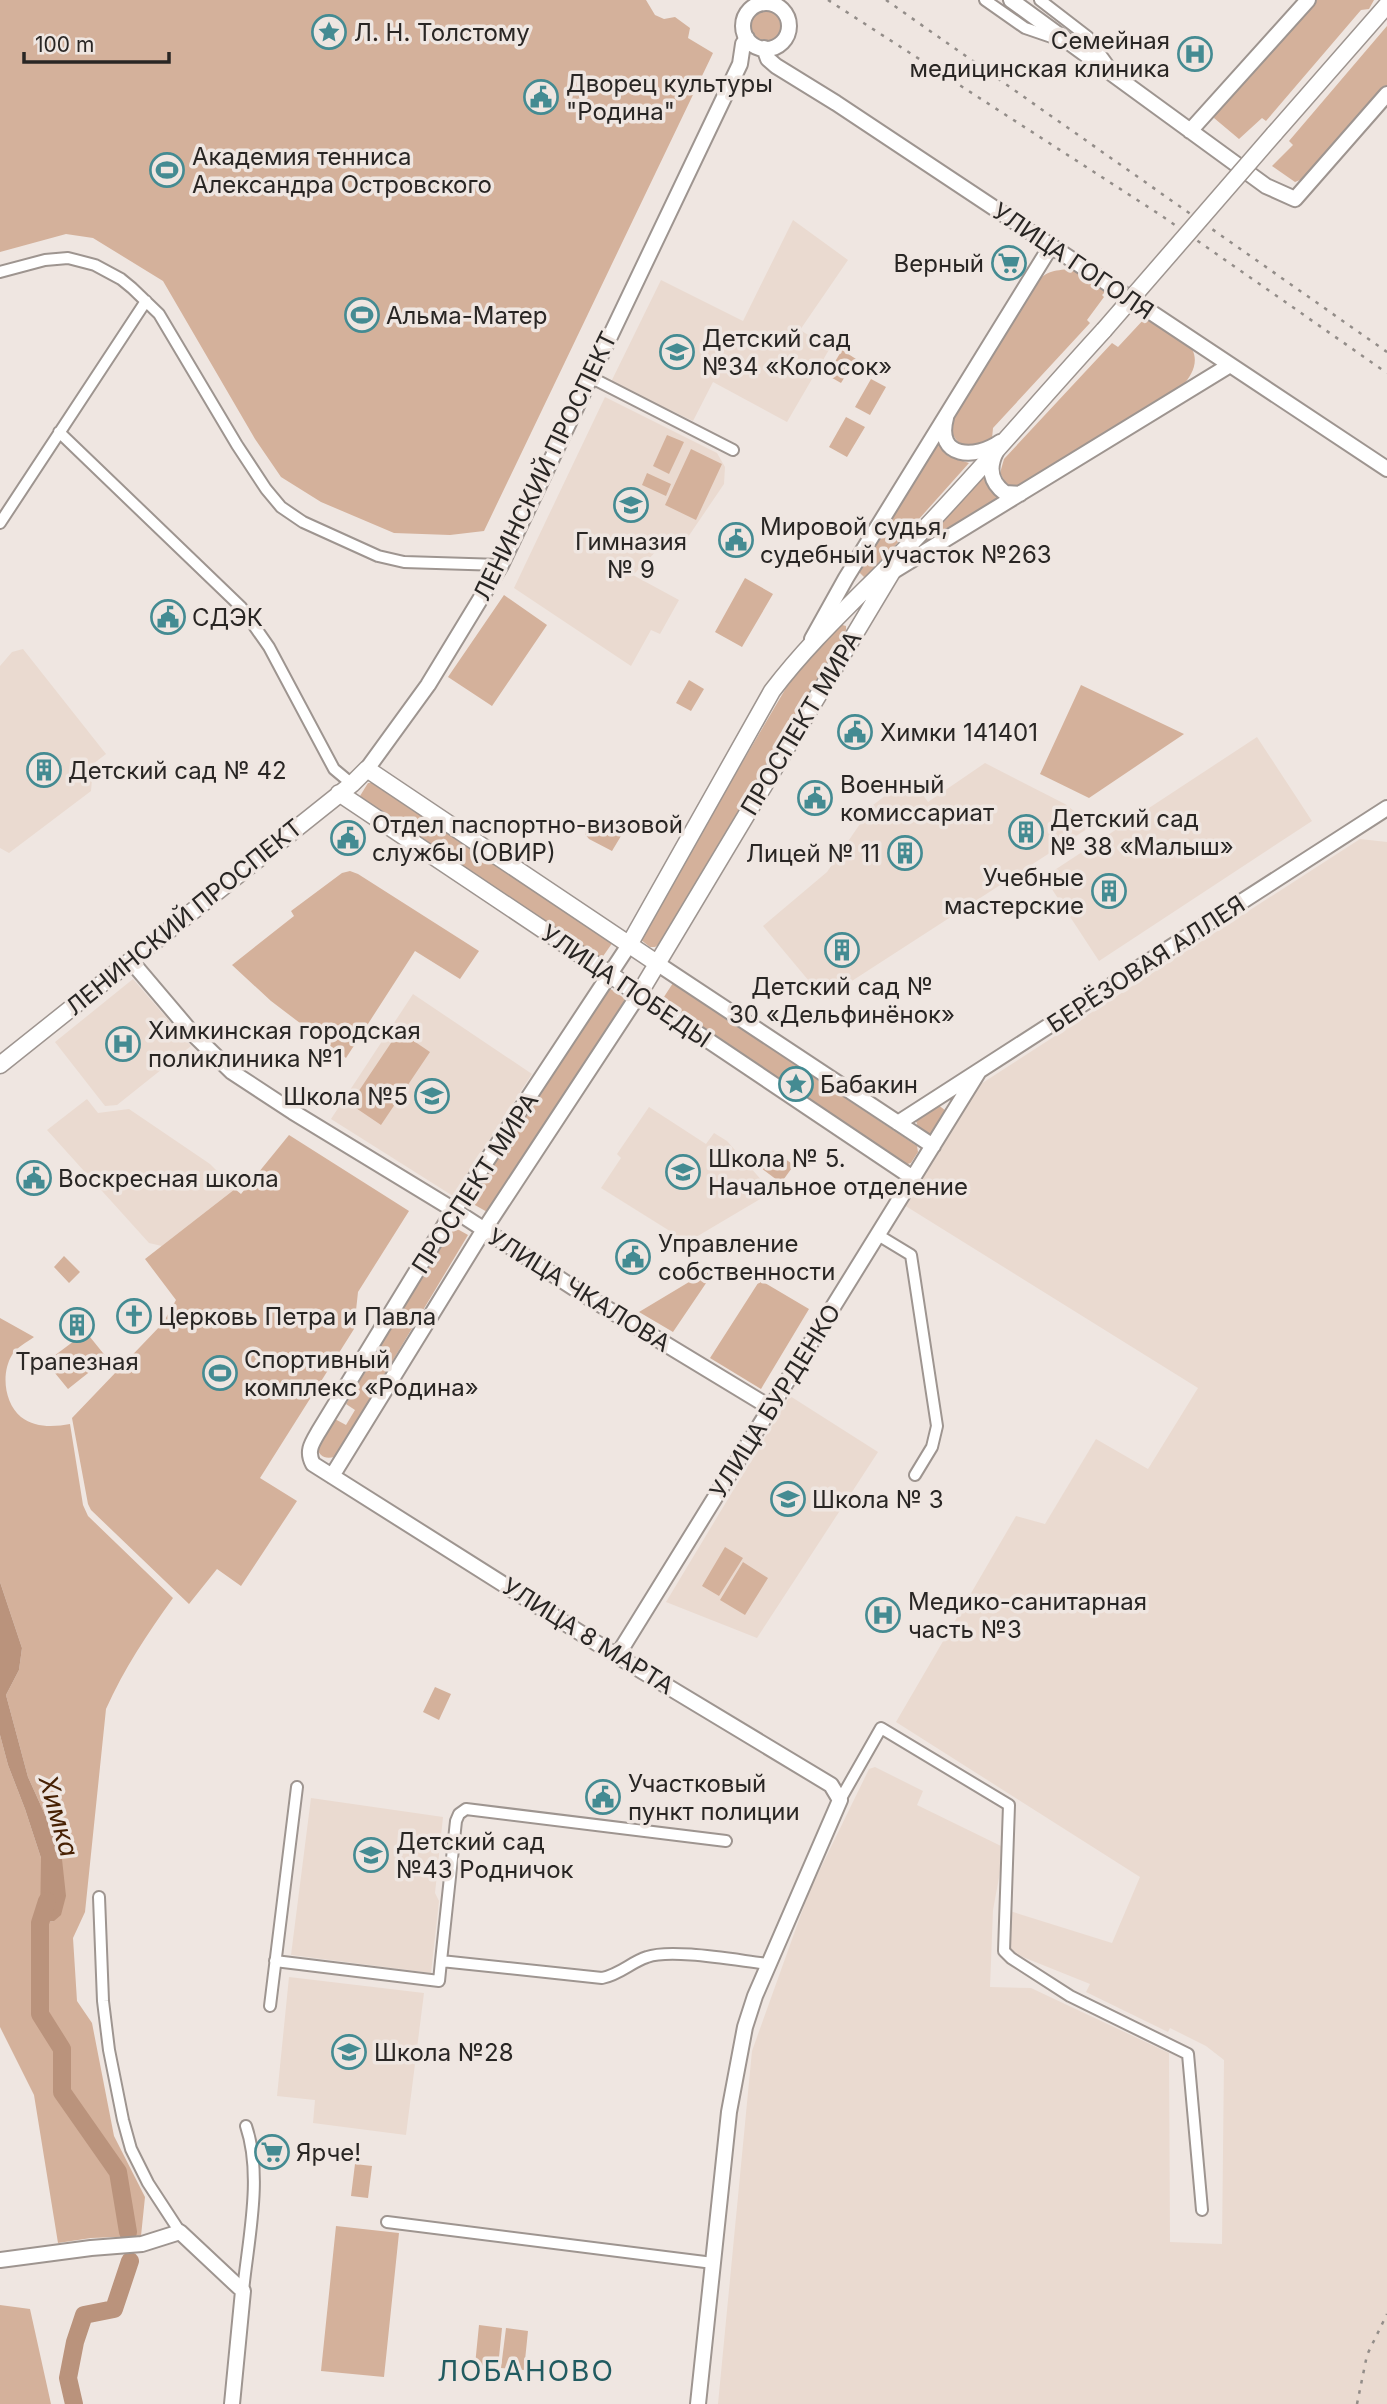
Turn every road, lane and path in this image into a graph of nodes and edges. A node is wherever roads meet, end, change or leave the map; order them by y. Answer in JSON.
{"nodes":[{"id":1,"x":985,"y":0,"type":"edge"},
{"id":2,"x":1011,"y":0,"type":"edge"},
{"id":3,"x":1041,"y":0,"type":"edge"},
{"id":4,"x":1308,"y":0,"type":"edge"},
{"id":5,"x":1384,"y":7,"type":"edge"},
{"id":6,"x":745,"y":41,"type":"junction"},
{"id":7,"x":1069,"y":42,"type":"junction"},
{"id":8,"x":762,"y":48,"type":"junction"},
{"id":9,"x":740,"y":64,"type":"junction"},
{"id":10,"x":1118,"y":78,"type":"junction"},
{"id":11,"x":1387,"y":94,"type":"edge"},
{"id":12,"x":1190,"y":131,"type":"junction"},
{"id":13,"x":1051,"y":246,"type":"junction"},
{"id":14,"x":0,"y":272,"type":"edge"},
{"id":15,"x":146,"y":301,"type":"junction"},
{"id":16,"x":1230,"y":365,"type":"junction"},
{"id":17,"x":590,"y":377,"type":"junction"},
{"id":18,"x":949,"y":411,"type":"junction"},
{"id":19,"x":59,"y":432,"type":"junction"},
{"id":20,"x":1004,"y":439,"type":"junction"},
{"id":21,"x":733,"y":450,"type":"dead end"},
{"id":22,"x":1387,"y":469,"type":"edge"},
{"id":23,"x":1020,"y":494,"type":"junction"},
{"id":24,"x":0,"y":523,"type":"edge"},
{"id":25,"x":907,"y":547,"type":"junction"},
{"id":26,"x":501,"y":565,"type":"junction"},
{"id":27,"x":891,"y":572,"type":"junction"},
{"id":28,"x":809,"y":644,"type":"junction"},
{"id":29,"x":367,"y":769,"type":"junction"},
{"id":30,"x":346,"y":789,"type":"junction"},
{"id":31,"x":1387,"y":808,"type":"edge"},
{"id":32,"x":629,"y":945,"type":"junction"},
{"id":33,"x":131,"y":961,"type":"junction"},
{"id":34,"x":659,"y":964,"type":"junction"},
{"id":35,"x":610,"y":975,"type":"junction"},
{"id":36,"x":639,"y":994,"type":"junction"},
{"id":37,"x":0,"y":1065,"type":"edge"},
{"id":38,"x":979,"y":1071,"type":"junction"},
{"id":39,"x":898,"y":1123,"type":"junction"},
{"id":40,"x":933,"y":1146,"type":"junction"},
{"id":41,"x":913,"y":1178,"type":"junction"},
{"id":42,"x":454,"y":1210,"type":"junction"},
{"id":43,"x":484,"y":1230,"type":"junction"},
{"id":44,"x":878,"y":1235,"type":"junction"},
{"id":45,"x":771,"y":1408,"type":"junction"},
{"id":46,"x":915,"y":1475,"type":"dead end"},
{"id":47,"x":332,"y":1476,"type":"junction"},
{"id":48,"x":617,"y":1656,"type":"junction"},
{"id":49,"x":297,"y":1787,"type":"dead end"},
{"id":50,"x":841,"y":1800,"type":"junction"},
{"id":51,"x":726,"y":1841,"type":"dead end"},
{"id":52,"x":99,"y":1896,"type":"dead end"},
{"id":53,"x":275,"y":1961,"type":"junction"},
{"id":54,"x":441,"y":1961,"type":"junction"},
{"id":55,"x":769,"y":1964,"type":"junction"},
{"id":56,"x":270,"y":2006,"type":"dead end"},
{"id":57,"x":246,"y":2126,"type":"dead end"},
{"id":58,"x":1202,"y":2210,"type":"dead end"},
{"id":59,"x":387,"y":2222,"type":"dead end"},
{"id":60,"x":180,"y":2232,"type":"junction"},
{"id":61,"x":0,"y":2260,"type":"edge"},
{"id":62,"x":713,"y":2263,"type":"junction"},
{"id":63,"x":243,"y":2291,"type":"junction"},
{"id":64,"x":232,"y":2404,"type":"edge"},
{"id":65,"x":698,"y":2404,"type":"edge"}],
"edges":[{"from":1,"to":7,"type":"street"},
{"from":2,"to":7,"type":"street"},
{"from":3,"to":10,"type":"street"},
{"from":4,"to":12,"type":"street"},
{"from":5,"to":20,"type":"main road","name":"ПРОСПЕКТ МИРА","bridge":true},
{"from":6,"to":8,"type":"street"},
{"from":6,"to":8,"type":"street"},
{"from":6,"to":9,"type":"street","name":"ЛЕНИНСКИЙ ПРОСПЕКТ"},
{"from":7,"to":10,"type":"street"},
{"from":8,"to":9,"type":"street","name":"ЛЕНИНСКИЙ ПРОСПЕКТ"},
{"from":8,"to":13,"type":"street","name":"УЛИЦА ГОГОЛЯ"},
{"from":9,"to":17,"type":"street","name":"ЛЕНИНСКИЙ ПРОСПЕКТ"},
{"from":10,"to":12,"type":"street"},
{"from":11,"to":12,"type":"street"},
{"from":13,"to":16,"type":"street","name":"УЛИЦА ГОГОЛЯ"},
{"from":13,"to":18,"type":"street"},
{"from":14,"to":15,"type":"street"},
{"from":15,"to":19,"type":"street"},
{"from":15,"to":26,"type":"street"},
{"from":16,"to":22,"type":"street","name":"УЛИЦА ГОГОЛЯ"},
{"from":16,"to":23,"type":"street"},
{"from":17,"to":21,"type":"street"},
{"from":17,"to":26,"type":"street","name":"ЛЕНИНСКИЙ ПРОСПЕКТ"},
{"from":18,"to":20,"type":"street"},
{"from":18,"to":28,"type":"street"},
{"from":19,"to":24,"type":"street"},
{"from":19,"to":30,"type":"street"},
{"from":20,"to":23,"type":"street"},
{"from":20,"to":25,"type":"main road","name":"ПРОСПЕКТ МИРА"},
{"from":23,"to":27,"type":"street"},
{"from":25,"to":27,"type":"main road","name":"ПРОСПЕКТ МИРА"},
{"from":25,"to":28,"type":"main road","name":"ПРОСПЕКТ МИРА"},
{"from":26,"to":29,"type":"street","name":"ЛЕНИНСКИЙ ПРОСПЕКТ"},
{"from":27,"to":34,"type":"main road","name":"ПРОСПЕКТ МИРА"},
{"from":28,"to":32,"type":"main road","name":"ПРОСПЕКТ МИРА"},
{"from":29,"to":30,"type":"main road","name":"ЛЕНИНСКИЙ ПРОСПЕКТ"},
{"from":29,"to":32,"type":"main road","name":"УЛИЦА ПОБЕДЫ"},
{"from":30,"to":33,"type":"main road","name":"ЛЕНИНСКИЙ ПРОСПЕКТ"},
{"from":30,"to":35,"type":"main road","name":"УЛИЦА ПОБЕДЫ"},
{"from":31,"to":38,"type":"street","name":"БЕРЁЗОВАЯ АЛЛЕЯ"},
{"from":32,"to":34,"type":"main road","name":"УЛИЦА ПОБЕДЫ"},
{"from":32,"to":35,"type":"street","name":"ПРОСПЕКТ МИРА"},
{"from":33,"to":37,"type":"main road","name":"ЛЕНИНСКИЙ ПРОСПЕКТ"},
{"from":33,"to":42,"type":"street","name":"УЛИЦА ЧКАЛОВА"},
{"from":34,"to":36,"type":"main road","name":"ПРОСПЕКТ МИРА"},
{"from":34,"to":39,"type":"street","name":"УЛИЦА ПОБЕДЫ"},
{"from":35,"to":36,"type":"main road","name":"УЛИЦА ПОБЕДЫ"},
{"from":35,"to":42,"type":"street","name":"ПРОСПЕКТ МИРА"},
{"from":36,"to":41,"type":"street","name":"УЛИЦА ПОБЕДЫ"},
{"from":36,"to":43,"type":"street","name":"ПРОСПЕКТ МИРА"},
{"from":38,"to":39,"type":"street"},
{"from":38,"to":40,"type":"street","name":"БЕРЁЗОВАЯ АЛЛЕЯ"},
{"from":39,"to":40,"type":"street","name":"УЛИЦА ПОБЕДЫ"},
{"from":40,"to":41,"type":"street","name":"УЛИЦА БУРДЕНКО"},
{"from":41,"to":44,"type":"street","name":"УЛИЦА БУРДЕНКО"},
{"from":42,"to":43,"type":"street","name":"УЛИЦА ЧКАЛОВА"},
{"from":42,"to":47,"type":"street","name":"ПРОСПЕКТ МИРА"},
{"from":43,"to":45,"type":"street","name":"УЛИЦА ЧКАЛОВА"},
{"from":43,"to":47,"type":"street","name":"ПРОСПЕКТ МИРА"},
{"from":44,"to":45,"type":"street","name":"УЛИЦА БУРДЕНКО"},
{"from":44,"to":46,"type":"street"},
{"from":45,"to":48,"type":"street","name":"УЛИЦА БУРДЕНКО"},
{"from":47,"to":48,"type":"street","name":"УЛИЦА 8 МАРТА"},
{"from":48,"to":50,"type":"street","name":"УЛИЦА 8 МАРТА"},
{"from":49,"to":53,"type":"street"},
{"from":50,"to":55,"type":"street"},
{"from":50,"to":58,"type":"street"},
{"from":51,"to":54,"type":"street"},
{"from":52,"to":60,"type":"street"},
{"from":53,"to":54,"type":"street"},
{"from":53,"to":56,"type":"street"},
{"from":54,"to":55,"type":"street"},
{"from":55,"to":62,"type":"street"},
{"from":57,"to":63,"type":"street"},
{"from":59,"to":62,"type":"street"},
{"from":60,"to":61,"type":"street"},
{"from":60,"to":63,"type":"street"},
{"from":62,"to":65,"type":"street"},
{"from":63,"to":64,"type":"street"}]}
